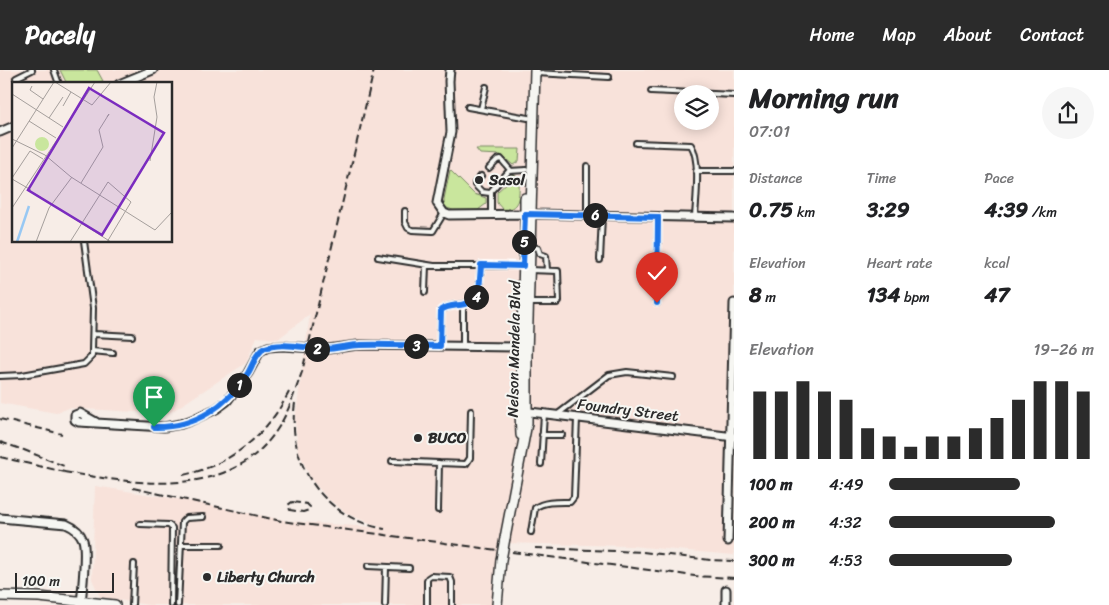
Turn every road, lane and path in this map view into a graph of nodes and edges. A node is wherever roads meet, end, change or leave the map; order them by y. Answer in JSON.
{"nodes":[{"id":1,"x":32,"y":70,"type":"edge"},
{"id":2,"x":54,"y":70,"type":"edge"},
{"id":3,"x":153,"y":70,"type":"edge"},
{"id":4,"x":450,"y":70,"type":"edge"},
{"id":5,"x":533,"y":71,"type":"edge"},
{"id":6,"x":609,"y":77,"type":"dead end"},
{"id":7,"x":16,"y":78,"type":"dead end"},
{"id":8,"x":58,"y":82,"type":"edge"},
{"id":9,"x":124,"y":82,"type":"edge"},
{"id":10,"x":486,"y":87,"type":"dead end"},
{"id":11,"x":651,"y":91,"type":"dead end"},
{"id":12,"x":734,"y":95,"type":"edge"},
{"id":13,"x":468,"y":107,"type":"dead end"},
{"id":14,"x":481,"y":110,"type":"junction"},
{"id":15,"x":528,"y":118,"type":"junction"},
{"id":16,"x":12,"y":127,"type":"edge"},
{"id":17,"x":0,"y":132,"type":"edge"},
{"id":18,"x":636,"y":143,"type":"dead end"},
{"id":19,"x":587,"y":166,"type":"dead end"},
{"id":20,"x":492,"y":167,"type":"dead end"},
{"id":21,"x":526,"y":170,"type":"junction"},
{"id":22,"x":511,"y":171,"type":"junction"},
{"id":23,"x":696,"y":171,"type":"junction"},
{"id":24,"x":734,"y":171,"type":"edge"},
{"id":25,"x":480,"y":178,"type":"dead end"},
{"id":26,"x":486,"y":186,"type":"dead end"},
{"id":27,"x":490,"y":192,"type":"junction"},
{"id":28,"x":405,"y":211,"type":"dead end"},
{"id":29,"x":444,"y":212,"type":"junction"},
{"id":30,"x":491,"y":214,"type":"junction"},
{"id":31,"x":528,"y":214,"type":"junction"},
{"id":32,"x":587,"y":215,"type":"junction"},
{"id":33,"x":602,"y":216,"type":"junction"},
{"id":34,"x":658,"y":217,"type":"junction"},
{"id":35,"x":695,"y":217,"type":"junction"},
{"id":36,"x":734,"y":218,"type":"edge"},
{"id":37,"x":84,"y":242,"type":"edge"},
{"id":38,"x":530,"y":247,"type":"junction"},
{"id":39,"x":378,"y":257,"type":"dead end"},
{"id":40,"x":600,"y":260,"type":"dead end"},
{"id":41,"x":426,"y":264,"type":"junction"},
{"id":42,"x":481,"y":265,"type":"junction"},
{"id":43,"x":526,"y":268,"type":"junction"},
{"id":44,"x":547,"y":270,"type":"junction"},
{"id":45,"x":425,"y":292,"type":"dead end"},
{"id":46,"x":528,"y":303,"type":"junction"},
{"id":47,"x":657,"y":303,"type":"dead end"},
{"id":48,"x":734,"y":303,"type":"edge"},
{"id":49,"x":463,"y":305,"type":"junction"},
{"id":50,"x":94,"y":334,"type":"junction"},
{"id":51,"x":132,"y":336,"type":"dead end"},
{"id":52,"x":440,"y":346,"type":"junction"},
{"id":53,"x":463,"y":347,"type":"junction"},
{"id":54,"x":524,"y":347,"type":"junction"},
{"id":55,"x":92,"y":351,"type":"junction"},
{"id":56,"x":114,"y":353,"type":"dead end"},
{"id":57,"x":0,"y":376,"type":"edge"},
{"id":58,"x":673,"y":377,"type":"dead end"},
{"id":59,"x":733,"y":408,"type":"edge"},
{"id":60,"x":470,"y":411,"type":"dead end"},
{"id":61,"x":523,"y":411,"type":"junction"},
{"id":62,"x":544,"y":414,"type":"junction"},
{"id":63,"x":556,"y":416,"type":"junction"},
{"id":64,"x":577,"y":418,"type":"junction"},
{"id":65,"x":96,"y":422,"type":"dead end"},
{"id":66,"x":542,"y":435,"type":"junction"},
{"id":67,"x":562,"y":435,"type":"dead end"},
{"id":68,"x":733,"y":437,"type":"edge"},
{"id":69,"x":392,"y":461,"type":"dead end"},
{"id":70,"x":439,"y":463,"type":"junction"},
{"id":71,"x":541,"y":464,"type":"dead end"},
{"id":72,"x":732,"y":492,"type":"edge"},
{"id":73,"x":438,"y":510,"type":"dead end"},
{"id":74,"x":0,"y":518,"type":"edge"},
{"id":75,"x":203,"y":518,"type":"dead end"},
{"id":76,"x":140,"y":524,"type":"dead end"},
{"id":77,"x":531,"y":532,"type":"dead end"},
{"id":78,"x":728,"y":541,"type":"dead end"},
{"id":79,"x":181,"y":545,"type":"junction"},
{"id":80,"x":221,"y":545,"type":"dead end"},
{"id":81,"x":134,"y":564,"type":"dead end"},
{"id":82,"x":368,"y":566,"type":"dead end"},
{"id":83,"x":386,"y":567,"type":"junction"},
{"id":84,"x":409,"y":568,"type":"dead end"},
{"id":85,"x":726,"y":590,"type":"dead end"},
{"id":86,"x":0,"y":596,"type":"edge"},
{"id":87,"x":82,"y":603,"type":"edge"},
{"id":88,"x":115,"y":605,"type":"edge"},
{"id":89,"x":132,"y":605,"type":"edge"},
{"id":90,"x":171,"y":605,"type":"edge"},
{"id":91,"x":178,"y":605,"type":"edge"},
{"id":92,"x":385,"y":605,"type":"edge"},
{"id":93,"x":427,"y":605,"type":"edge"},
{"id":94,"x":452,"y":605,"type":"edge"},
{"id":95,"x":497,"y":605,"type":"edge"},
{"id":96,"x":726,"y":605,"type":"edge"}],
"edges":[{"from":1,"to":7,"type":"lane"},
{"from":2,"to":8,"type":"lane"},
{"from":3,"to":9,"type":"street"},
{"from":4,"to":29,"type":"street"},
{"from":5,"to":6,"type":"lane"},
{"from":5,"to":15,"type":"street","name":"Nelson Mandela Blvd"},
{"from":5,"to":31,"type":"street","name":"Nelson Mandela Blvd"},
{"from":10,"to":14,"type":"lane"},
{"from":11,"to":12,"type":"lane"},
{"from":13,"to":14,"type":"lane"},
{"from":14,"to":15,"type":"lane"},
{"from":15,"to":21,"type":"street","name":"Nelson Mandela Blvd"},
{"from":16,"to":17,"type":"street"},
{"from":18,"to":23,"type":"lane"},
{"from":19,"to":32,"type":"lane"},
{"from":20,"to":22,"type":"lane"},
{"from":21,"to":22,"type":"lane"},
{"from":21,"to":31,"type":"street","name":"Nelson Mandela Blvd"},
{"from":22,"to":27,"type":"lane"},
{"from":23,"to":24,"type":"lane"},
{"from":23,"to":35,"type":"lane"},
{"from":25,"to":27,"type":"lane"},
{"from":26,"to":27,"type":"lane"},
{"from":27,"to":30,"type":"lane"},
{"from":28,"to":29,"type":"lane"},
{"from":29,"to":30,"type":"street"},
{"from":30,"to":31,"type":"street"},
{"from":31,"to":32,"type":"street"},
{"from":31,"to":38,"type":"street","name":"Nelson Mandela Blvd"},
{"from":31,"to":43,"type":"street","name":"Nelson Mandela Blvd"},
{"from":32,"to":33,"type":"street"},
{"from":33,"to":34,"type":"street"},
{"from":33,"to":40,"type":"lane"},
{"from":34,"to":35,"type":"street"},
{"from":34,"to":47,"type":"lane"},
{"from":35,"to":36,"type":"street"},
{"from":37,"to":50,"type":"lane"},
{"from":38,"to":43,"type":"street","name":"Nelson Mandela Blvd"},
{"from":38,"to":44,"type":"lane"},
{"from":39,"to":41,"type":"lane"},
{"from":41,"to":42,"type":"lane"},
{"from":41,"to":45,"type":"lane"},
{"from":42,"to":43,"type":"lane"},
{"from":42,"to":49,"type":"lane"},
{"from":43,"to":44,"type":"lane"},
{"from":43,"to":46,"type":"street","name":"Nelson Mandela Blvd"},
{"from":43,"to":54,"type":"street","name":"Nelson Mandela Blvd"},
{"from":44,"to":46,"type":"lane"},
{"from":46,"to":54,"type":"street","name":"Nelson Mandela Blvd"},
{"from":48,"to":59,"type":"street"},
{"from":49,"to":52,"type":"lane"},
{"from":49,"to":53,"type":"lane"},
{"from":50,"to":51,"type":"lane"},
{"from":50,"to":55,"type":"lane"},
{"from":52,"to":53,"type":"street"},
{"from":52,"to":65,"type":"street"},
{"from":53,"to":54,"type":"street"},
{"from":54,"to":61,"type":"street","name":"Nelson Mandela Blvd"},
{"from":55,"to":56,"type":"lane"},
{"from":55,"to":57,"type":"lane"},
{"from":58,"to":63,"type":"lane"},
{"from":59,"to":68,"type":"street"},
{"from":60,"to":70,"type":"lane"},
{"from":61,"to":62,"type":"street","name":"Foundry Street"},
{"from":61,"to":95,"type":"street","name":"Nelson Mandela Blvd","bridge":true},
{"from":62,"to":63,"type":"street","name":"Foundry Street"},
{"from":62,"to":66,"type":"lane"},
{"from":63,"to":64,"type":"street","name":"Foundry Street"},
{"from":64,"to":68,"type":"street","name":"Foundry Street"},
{"from":64,"to":77,"type":"lane"},
{"from":66,"to":67,"type":"lane"},
{"from":66,"to":71,"type":"lane"},
{"from":68,"to":72,"type":"street"},
{"from":69,"to":70,"type":"lane"},
{"from":70,"to":73,"type":"lane"},
{"from":72,"to":78,"type":"street"},
{"from":74,"to":87,"type":"street"},
{"from":75,"to":79,"type":"lane"},
{"from":76,"to":90,"type":"lane"},
{"from":79,"to":80,"type":"lane"},
{"from":79,"to":91,"type":"lane"},
{"from":81,"to":89,"type":"lane"},
{"from":82,"to":83,"type":"lane"},
{"from":83,"to":84,"type":"lane"},
{"from":83,"to":92,"type":"lane"},
{"from":85,"to":96,"type":"street"},
{"from":86,"to":87,"type":"street"},
{"from":87,"to":88,"type":"street"},
{"from":93,"to":94,"type":"lane"}]}
